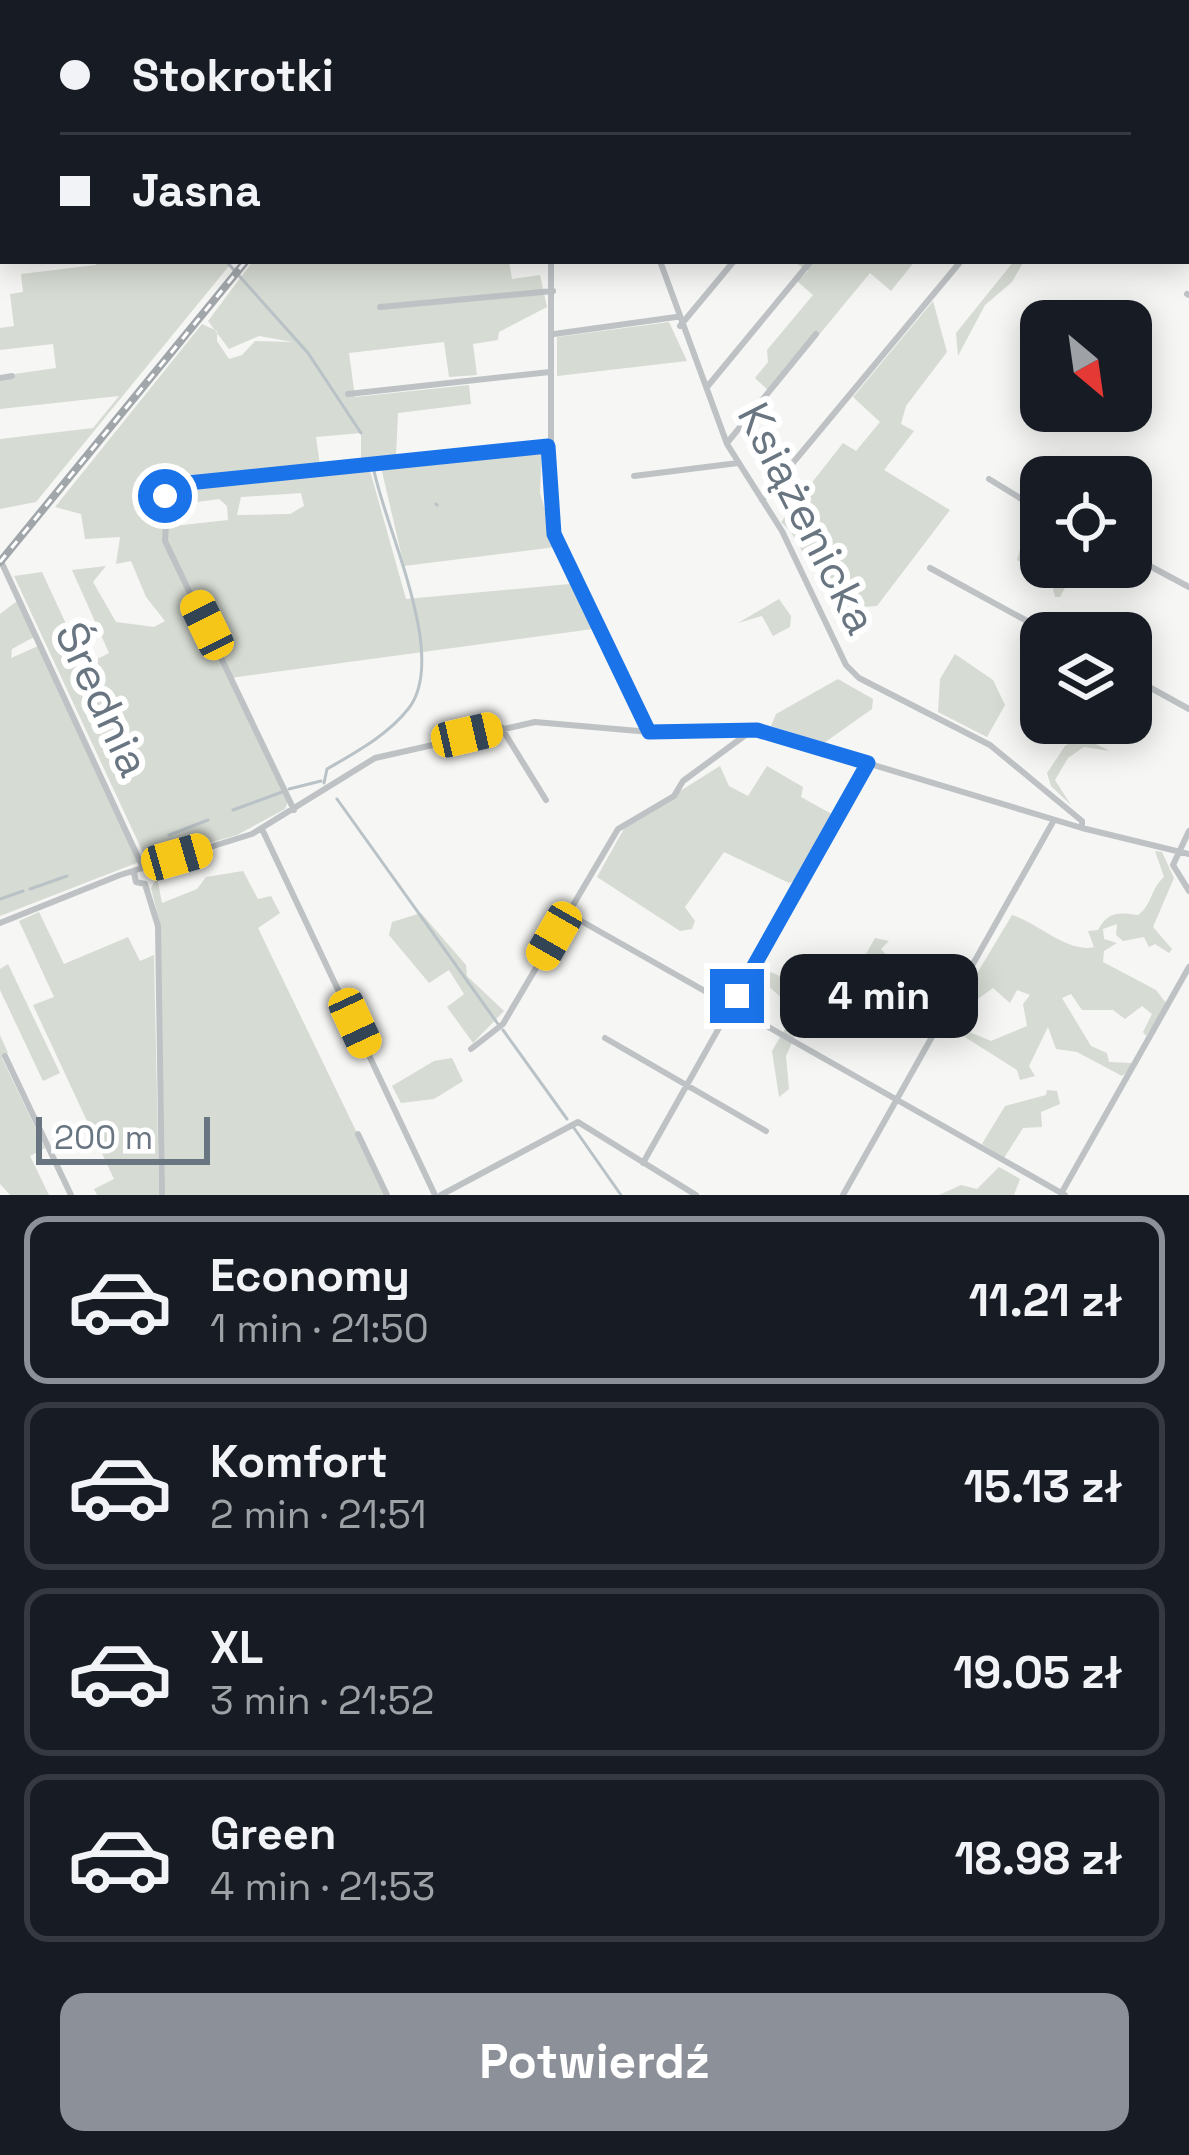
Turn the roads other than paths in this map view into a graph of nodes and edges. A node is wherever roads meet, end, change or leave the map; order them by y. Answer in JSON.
{"nodes":[{"id":1,"x":551,"y":264,"type":"edge"},
{"id":2,"x":662,"y":264,"type":"edge"},
{"id":3,"x":732,"y":264,"type":"edge"},
{"id":4,"x":810,"y":264,"type":"edge"},
{"id":5,"x":958,"y":264,"type":"edge"},
{"id":6,"x":553,"y":291,"type":"junction"},
{"id":7,"x":380,"y":307,"type":"dead end"},
{"id":8,"x":676,"y":316,"type":"junction"},
{"id":9,"x":680,"y":326,"type":"junction"},
{"id":10,"x":553,"y":334,"type":"junction"},
{"id":11,"x":816,"y":334,"type":"dead end"},
{"id":12,"x":550,"y":372,"type":"junction"},
{"id":13,"x":12,"y":376,"type":"dead end"},
{"id":14,"x":0,"y":378,"type":"edge"},
{"id":15,"x":707,"y":387,"type":"junction"},
{"id":16,"x":348,"y":394,"type":"dead end"},
{"id":17,"x":727,"y":444,"type":"junction"},
{"id":18,"x":548,"y":446,"type":"junction"},
{"id":19,"x":738,"y":463,"type":"junction"},
{"id":20,"x":634,"y":476,"type":"dead end"},
{"id":21,"x":989,"y":479,"type":"dead end"},
{"id":22,"x":1020,"y":498,"type":"edge"},
{"id":23,"x":762,"y":500,"type":"junction"},
{"id":24,"x":0,"y":559,"type":"edge"},
{"id":25,"x":1152,"y":567,"type":"edge"},
{"id":26,"x":930,"y":568,"type":"dead end"},
{"id":27,"x":1189,"y":586,"type":"edge"},
{"id":28,"x":1020,"y":617,"type":"edge"},
{"id":29,"x":1152,"y":689,"type":"edge"},
{"id":30,"x":1189,"y":709,"type":"edge"},
{"id":31,"x":501,"y":727,"type":"junction"},
{"id":32,"x":751,"y":731,"type":"junction"},
{"id":33,"x":649,"y":732,"type":"junction"},
{"id":34,"x":868,"y":763,"type":"junction"},
{"id":35,"x":546,"y":800,"type":"dead end"},
{"id":36,"x":294,"y":810,"type":"junction"},
{"id":37,"x":1054,"y":820,"type":"junction"},
{"id":38,"x":262,"y":829,"type":"junction"},
{"id":39,"x":1082,"y":829,"type":"junction"},
{"id":40,"x":1189,"y":831,"type":"edge"},
{"id":41,"x":1178,"y":851,"type":"junction"},
{"id":42,"x":1189,"y":854,"type":"edge"},
{"id":43,"x":145,"y":869,"type":"junction"},
{"id":44,"x":134,"y":873,"type":"junction"},
{"id":45,"x":145,"y":884,"type":"junction"},
{"id":46,"x":1189,"y":891,"type":"edge"},
{"id":47,"x":567,"y":914,"type":"junction"},
{"id":48,"x":0,"y":923,"type":"edge"},
{"id":49,"x":1189,"y":967,"type":"edge"},
{"id":50,"x":730,"y":1007,"type":"junction"},
{"id":51,"x":605,"y":1038,"type":"dead end"},
{"id":52,"x":471,"y":1049,"type":"dead end"},
{"id":53,"x":5,"y":1056,"type":"dead end"},
{"id":54,"x":688,"y":1084,"type":"junction"},
{"id":55,"x":896,"y":1102,"type":"junction"},
{"id":56,"x":766,"y":1131,"type":"dead end"},
{"id":57,"x":358,"y":1134,"type":"dead end"},
{"id":58,"x":643,"y":1163,"type":"junction"},
{"id":59,"x":1062,"y":1194,"type":"edge"},
{"id":60,"x":71,"y":1195,"type":"edge"},
{"id":61,"x":161,"y":1195,"type":"edge"},
{"id":62,"x":387,"y":1195,"type":"edge"},
{"id":63,"x":438,"y":1195,"type":"edge"},
{"id":64,"x":696,"y":1195,"type":"edge"},
{"id":65,"x":844,"y":1195,"type":"edge"}],
"edges":[{"from":1,"to":6,"type":"street"},
{"from":2,"to":8,"type":"street","name":"Książenicka"},
{"from":3,"to":9,"type":"street"},
{"from":4,"to":15,"type":"street"},
{"from":5,"to":23,"type":"street"},
{"from":6,"to":7,"type":"street"},
{"from":6,"to":10,"type":"street"},
{"from":8,"to":9,"type":"street","name":"Książenicka"},
{"from":8,"to":10,"type":"street"},
{"from":9,"to":15,"type":"street","name":"Książenicka"},
{"from":10,"to":12,"type":"street"},
{"from":11,"to":17,"type":"street"},
{"from":12,"to":16,"type":"street"},
{"from":12,"to":18,"type":"street"},
{"from":13,"to":14,"type":"street"},
{"from":15,"to":17,"type":"street","name":"Książenicka"},
{"from":17,"to":19,"type":"street","name":"Książenicka"},
{"from":18,"to":33,"type":"street"},
{"from":18,"to":36,"type":"street"},
{"from":19,"to":20,"type":"street"},
{"from":19,"to":23,"type":"street","name":"Książenicka"},
{"from":21,"to":22,"type":"street"},
{"from":23,"to":39,"type":"street","name":"Książenicka"},
{"from":24,"to":43,"type":"street","name":"Średnia"},
{"from":25,"to":27,"type":"street"},
{"from":26,"to":28,"type":"street"},
{"from":29,"to":30,"type":"street"},
{"from":31,"to":33,"type":"street"},
{"from":31,"to":35,"type":"street"},
{"from":31,"to":36,"type":"street"},
{"from":32,"to":33,"type":"street"},
{"from":32,"to":34,"type":"street"},
{"from":32,"to":47,"type":"street"},
{"from":34,"to":37,"type":"street"},
{"from":34,"to":50,"type":"street"},
{"from":36,"to":38,"type":"street"},
{"from":37,"to":39,"type":"street"},
{"from":37,"to":55,"type":"street"},
{"from":38,"to":43,"type":"street"},
{"from":38,"to":63,"type":"street"},
{"from":39,"to":41,"type":"street"},
{"from":40,"to":41,"type":"street"},
{"from":41,"to":42,"type":"street"},
{"from":41,"to":46,"type":"street"},
{"from":43,"to":44,"type":"street"},
{"from":43,"to":45,"type":"street"},
{"from":44,"to":45,"type":"street"},
{"from":44,"to":48,"type":"street"},
{"from":45,"to":61,"type":"street"},
{"from":47,"to":50,"type":"street"},
{"from":47,"to":52,"type":"street"},
{"from":49,"to":59,"type":"street"},
{"from":50,"to":54,"type":"street"},
{"from":50,"to":55,"type":"street"},
{"from":51,"to":54,"type":"street"},
{"from":53,"to":60,"type":"street"},
{"from":54,"to":56,"type":"street"},
{"from":54,"to":58,"type":"street"},
{"from":55,"to":59,"type":"street"},
{"from":55,"to":65,"type":"street"},
{"from":57,"to":62,"type":"street"},
{"from":58,"to":63,"type":"street"},
{"from":58,"to":64,"type":"street"}]}
